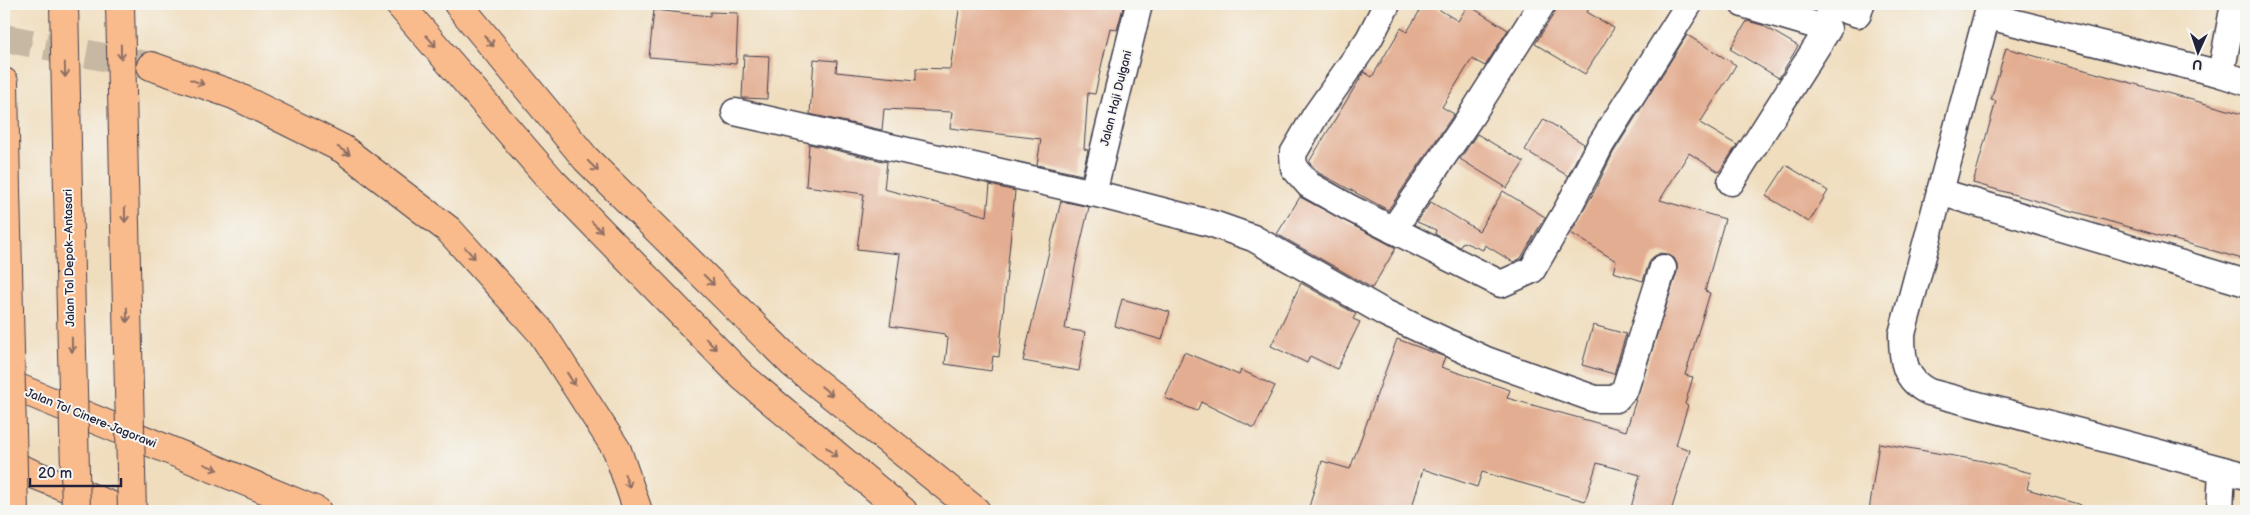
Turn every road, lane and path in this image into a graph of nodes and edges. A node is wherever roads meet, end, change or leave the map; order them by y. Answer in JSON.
{"nodes":[{"id":1,"x":64,"y":4,"type":"edge"},
{"id":2,"x":120,"y":4,"type":"edge"},
{"id":3,"x":399,"y":4,"type":"edge"},
{"id":4,"x":458,"y":4,"type":"edge"},
{"id":5,"x":1139,"y":4,"type":"edge"},
{"id":6,"x":1387,"y":4,"type":"edge"},
{"id":7,"x":1542,"y":4,"type":"edge"},
{"id":8,"x":1689,"y":4,"type":"edge"},
{"id":9,"x":1743,"y":4,"type":"edge"},
{"id":10,"x":1827,"y":4,"type":"edge"},
{"id":11,"x":1860,"y":4,"type":"edge"},
{"id":12,"x":2234,"y":4,"type":"edge"},
{"id":13,"x":1989,"y":10,"type":"edge"},
{"id":14,"x":151,"y":66,"type":"tunnel mouth"},
{"id":15,"x":2221,"y":74,"type":"junction"},
{"id":16,"x":4,"y":82,"type":"edge"},
{"id":17,"x":2246,"y":82,"type":"edge"},
{"id":18,"x":735,"y":112,"type":"dead end"},
{"id":19,"x":1730,"y":182,"type":"dead end"},
{"id":20,"x":1093,"y":192,"type":"junction"},
{"id":21,"x":1940,"y":192,"type":"junction"},
{"id":22,"x":1393,"y":230,"type":"junction"},
{"id":23,"x":1663,"y":268,"type":"dead end"},
{"id":24,"x":2246,"y":283,"type":"edge"},
{"id":25,"x":4,"y":382,"type":"edge"},
{"id":26,"x":4,"y":462,"type":"edge"},
{"id":27,"x":2234,"y":473,"type":"edge"},
{"id":28,"x":14,"y":511,"type":"edge"},
{"id":29,"x":76,"y":511,"type":"edge"},
{"id":30,"x":124,"y":511,"type":"edge"},
{"id":31,"x":132,"y":511,"type":"edge"},
{"id":32,"x":317,"y":511,"type":"edge"},
{"id":33,"x":638,"y":511,"type":"edge"},
{"id":34,"x":903,"y":511,"type":"edge"},
{"id":35,"x":976,"y":511,"type":"edge"},
{"id":36,"x":2220,"y":511,"type":"edge"}],
"edges":[{"from":1,"to":29,"type":"highway","name":"Jalan Tol Depok–Antasari","one_way":true,"bridge":true},
{"from":2,"to":31,"type":"highway","one_way":true,"bridge":true},
{"from":3,"to":34,"type":"highway","one_way":true},
{"from":4,"to":35,"type":"highway","one_way":true},
{"from":5,"to":20,"type":"street","name":"Jalan Haji Dulgani"},
{"from":6,"to":22,"type":"street"},
{"from":7,"to":22,"type":"street"},
{"from":8,"to":22,"type":"street"},
{"from":9,"to":19,"type":"street"},
{"from":10,"to":11,"type":"street"},
{"from":12,"to":15,"type":"street"},
{"from":13,"to":15,"type":"street"},
{"from":13,"to":21,"type":"street"},
{"from":14,"to":33,"type":"highway","one_way":true},
{"from":15,"to":17,"type":"street"},
{"from":16,"to":28,"type":"highway","bridge":true},
{"from":18,"to":20,"type":"street"},
{"from":20,"to":23,"type":"street"},
{"from":21,"to":24,"type":"street"},
{"from":21,"to":27,"type":"street"},
{"from":25,"to":32,"type":"highway","name":"Jalan Tol Cinere-Jagorawi","one_way":true},
{"from":26,"to":30,"type":"highway"},
{"from":27,"to":36,"type":"street"}]}
